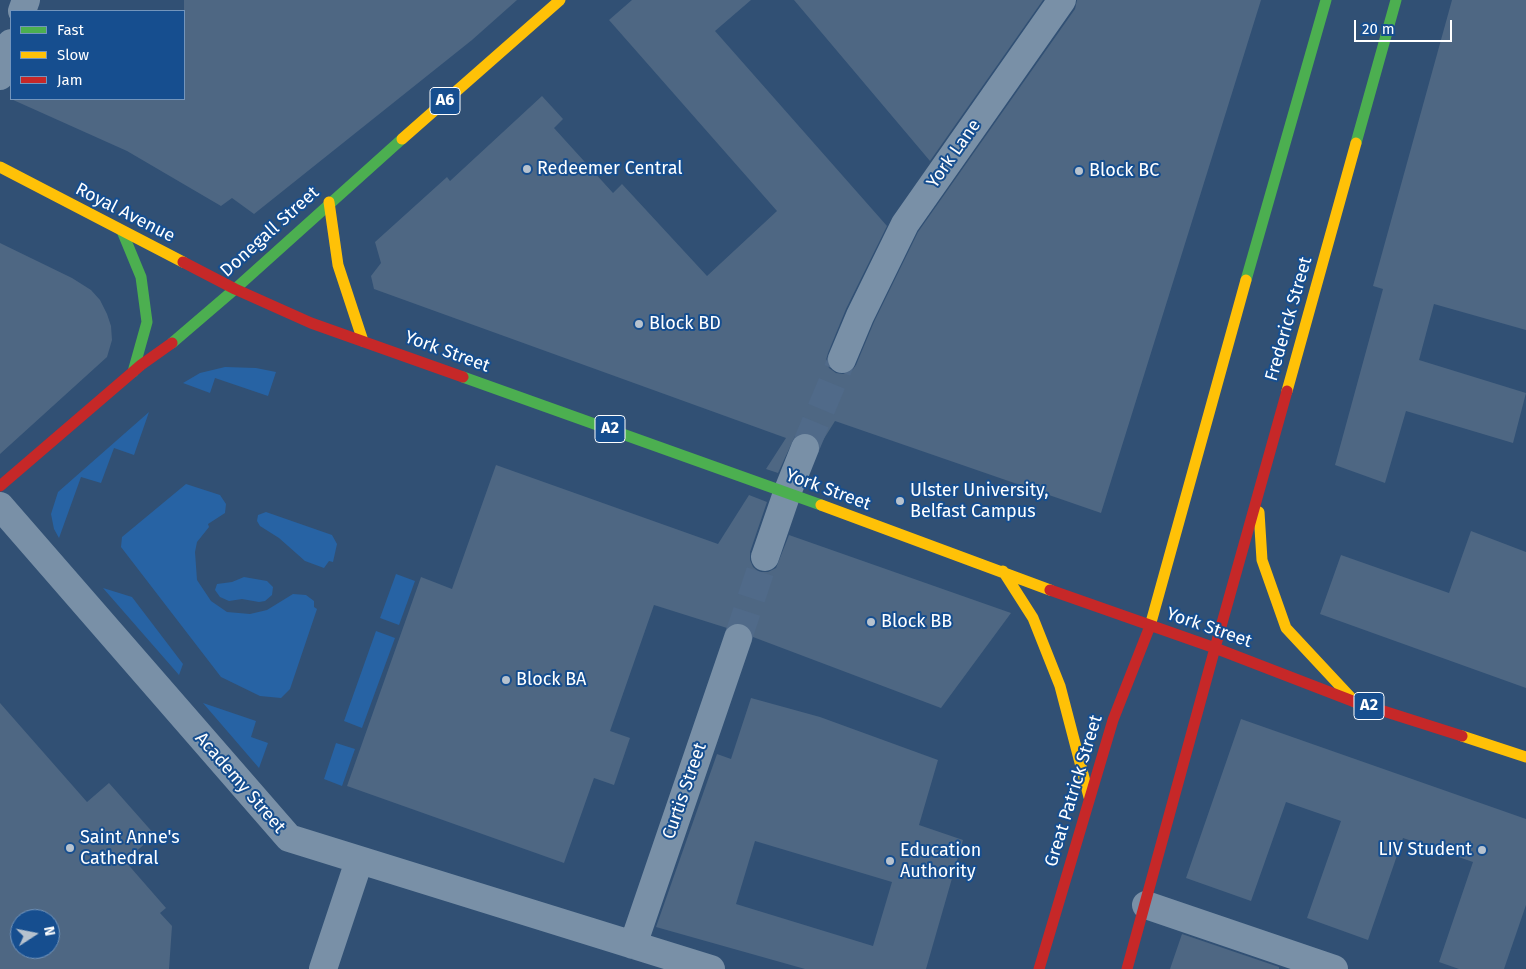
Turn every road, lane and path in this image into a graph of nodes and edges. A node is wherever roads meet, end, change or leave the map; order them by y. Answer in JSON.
{"nodes":[{"id":1,"x":560,"y":0,"type":"edge"},
{"id":2,"x":1062,"y":0,"type":"edge"},
{"id":3,"x":1326,"y":0,"type":"edge"},
{"id":4,"x":1396,"y":0,"type":"edge"},
{"id":5,"x":10,"y":45,"type":"edge"},
{"id":6,"x":0,"y":76,"type":"edge"},
{"id":7,"x":0,"y":166,"type":"edge"},
{"id":8,"x":329,"y":202,"type":"junction"},
{"id":9,"x":122,"y":232,"type":"junction"},
{"id":10,"x":234,"y":289,"type":"junction"},
{"id":11,"x":363,"y":340,"type":"junction"},
{"id":12,"x":842,"y":359,"type":"tunnel mouth"},
{"id":13,"x":133,"y":372,"type":"junction"},
{"id":14,"x":805,"y":448,"type":"tunnel mouth"},
{"id":15,"x":0,"y":486,"type":"edge"},
{"id":16,"x":787,"y":493,"type":"junction"},
{"id":17,"x":1258,"y":495,"type":"junction"},
{"id":18,"x":0,"y":506,"type":"edge"},
{"id":19,"x":765,"y":557,"type":"tunnel mouth"},
{"id":20,"x":1003,"y":572,"type":"junction"},
{"id":21,"x":1150,"y":626,"type":"junction"},
{"id":22,"x":738,"y":638,"type":"tunnel mouth"},
{"id":23,"x":1215,"y":648,"type":"junction"},
{"id":24,"x":1355,"y":702,"type":"junction"},
{"id":25,"x":1526,"y":757,"type":"edge"},
{"id":26,"x":1089,"y":797,"type":"junction"},
{"id":27,"x":358,"y":861,"type":"junction"},
{"id":28,"x":1146,"y":905,"type":"junction"},
{"id":29,"x":633,"y":945,"type":"junction"},
{"id":30,"x":323,"y":969,"type":"edge"},
{"id":31,"x":711,"y":969,"type":"edge"},
{"id":32,"x":1039,"y":969,"type":"edge"},
{"id":33,"x":1127,"y":969,"type":"edge"},
{"id":34,"x":1334,"y":969,"type":"edge"}],
"edges":[{"from":1,"to":8,"type":"main road","name":"Donegall Street","number":"A6"},
{"from":2,"to":12,"type":"street","name":"York Lane"},
{"from":3,"to":21,"type":"main road"},
{"from":4,"to":17,"type":"main road","name":"Frederick Street"},
{"from":5,"to":6,"type":"street"},
{"from":7,"to":9,"type":"main road","name":"Royal Avenue"},
{"from":8,"to":10,"type":"main road","name":"Donegall Street","number":"A6"},
{"from":8,"to":11,"type":"main road"},
{"from":9,"to":10,"type":"main road","name":"Royal Avenue"},
{"from":9,"to":13,"type":"main road"},
{"from":10,"to":11,"type":"main road","name":"York Street","number":"A2"},
{"from":10,"to":13,"type":"main road","name":"Donegall Street"},
{"from":11,"to":16,"type":"main road","name":"York Street","number":"A2"},
{"from":13,"to":15,"type":"main road","name":"Donegall Street"},
{"from":14,"to":16,"type":"street"},
{"from":16,"to":19,"type":"street"},
{"from":16,"to":20,"type":"main road","name":"York Street","number":"A2"},
{"from":17,"to":23,"type":"main road","name":"Frederick Street"},
{"from":17,"to":24,"type":"main road"},
{"from":18,"to":27,"type":"street","name":"Academy Street"},
{"from":20,"to":21,"type":"main road","name":"York Street","number":"A2"},
{"from":20,"to":26,"type":"main road"},
{"from":21,"to":23,"type":"main road","name":"York Street","number":"A2"},
{"from":21,"to":26,"type":"main road","name":"Great Patrick Street"},
{"from":22,"to":29,"type":"street","name":"Curtis Street"},
{"from":23,"to":24,"type":"main road","name":"York Street","number":"A2"},
{"from":23,"to":28,"type":"main road"},
{"from":24,"to":25,"type":"main road","name":"York Street","number":"A2"},
{"from":26,"to":32,"type":"main road","name":"Great Patrick Street"},
{"from":27,"to":29,"type":"street","name":"Academy Street"},
{"from":27,"to":30,"type":"street"},
{"from":28,"to":33,"type":"main road"},
{"from":28,"to":34,"type":"street"},
{"from":29,"to":31,"type":"street","name":"Academy Street"}]}
